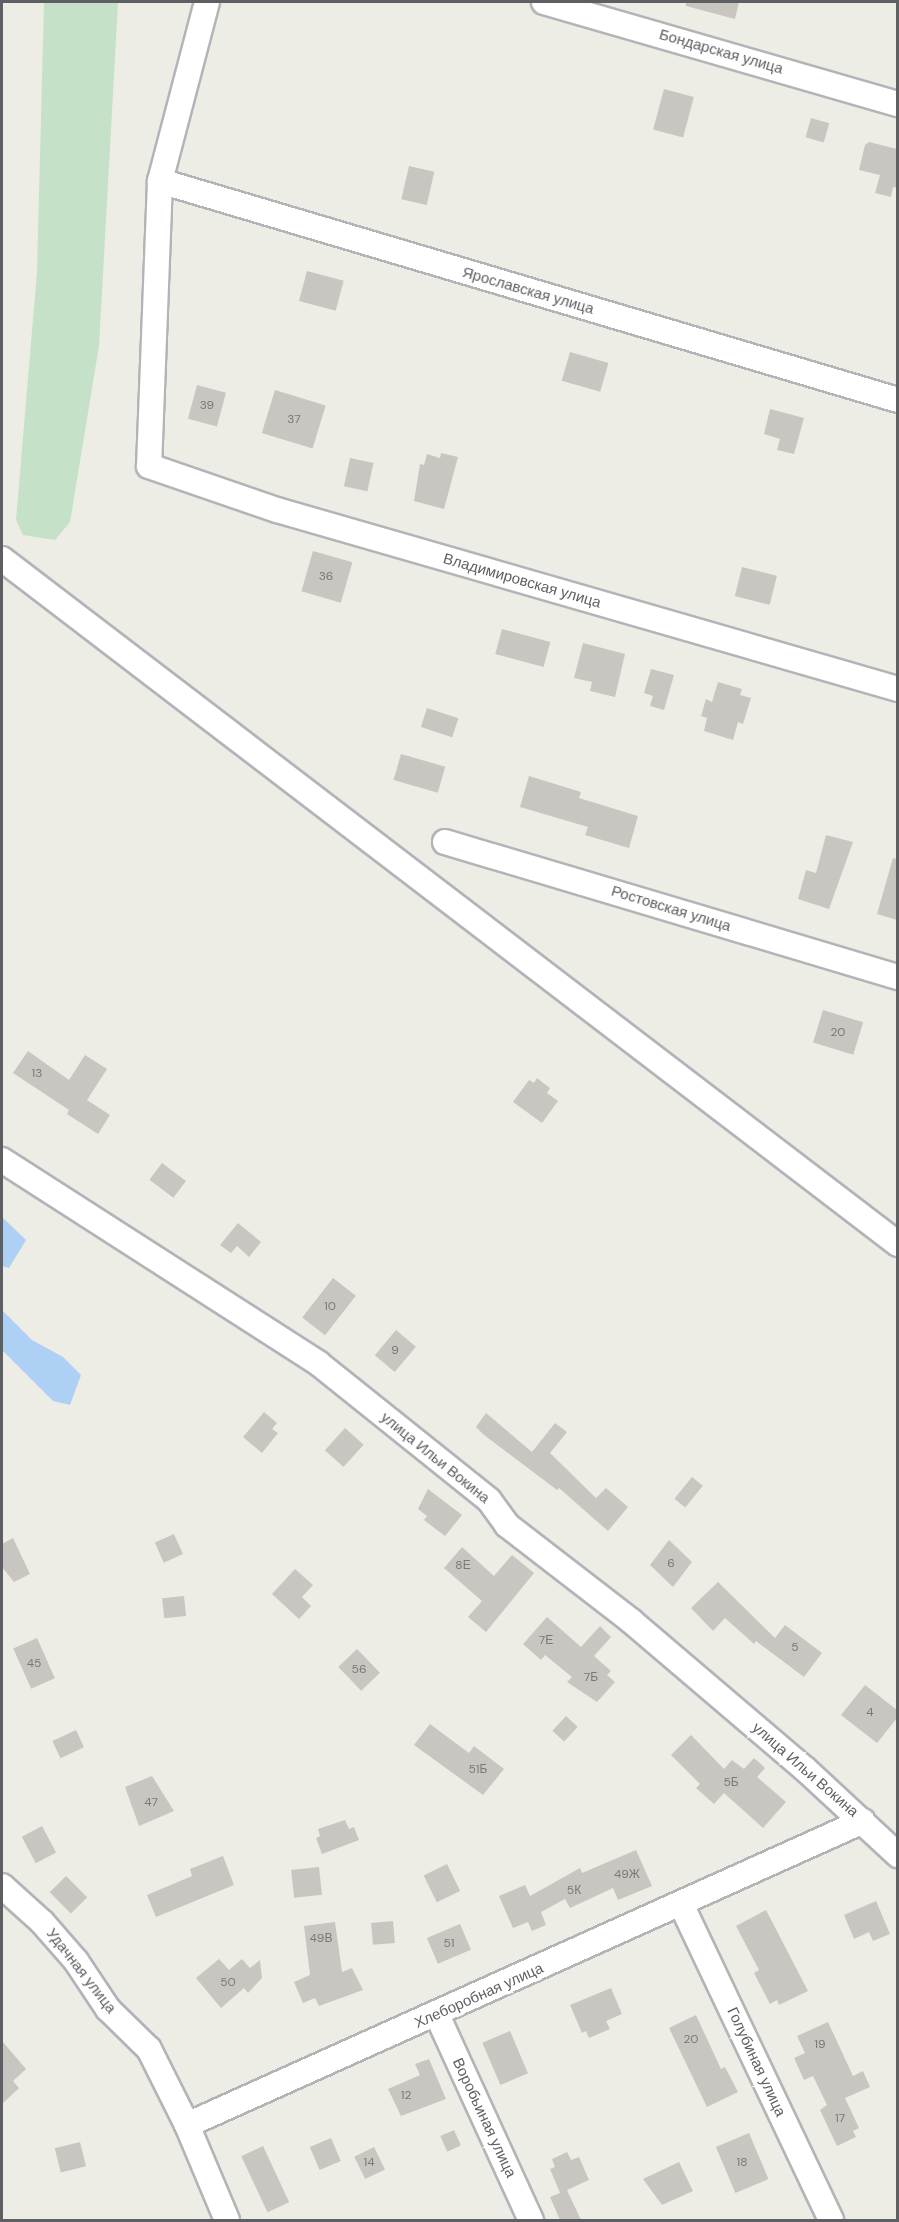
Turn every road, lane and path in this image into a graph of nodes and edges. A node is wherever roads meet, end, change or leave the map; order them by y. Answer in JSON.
{"nodes":[{"id":1,"x":207,"y":2,"type":"edge"},
{"id":2,"x":544,"y":2,"type":"edge"},
{"id":3,"x":897,"y":104,"type":"edge"},
{"id":4,"x":160,"y":181,"type":"junction"},
{"id":5,"x":897,"y":400,"type":"edge"},
{"id":6,"x":2,"y":559,"type":"edge"},
{"id":7,"x":897,"y":689,"type":"edge"},
{"id":8,"x":445,"y":842,"type":"dead end"},
{"id":9,"x":897,"y":977,"type":"edge"},
{"id":10,"x":2,"y":1160,"type":"edge"},
{"id":11,"x":897,"y":1244,"type":"edge"},
{"id":12,"x":863,"y":1821,"type":"junction"},
{"id":13,"x":897,"y":1855,"type":"edge"},
{"id":14,"x":2,"y":1886,"type":"edge"},
{"id":15,"x":681,"y":1904,"type":"junction"},
{"id":16,"x":436,"y":2015,"type":"junction"},
{"id":17,"x":187,"y":2125,"type":"junction"},
{"id":18,"x":227,"y":2220,"type":"edge"},
{"id":19,"x":531,"y":2220,"type":"edge"},
{"id":20,"x":831,"y":2220,"type":"edge"}],
"edges":[{"from":1,"to":4,"type":"street"},
{"from":2,"to":3,"type":"street","name":"Бондарская улица"},
{"from":4,"to":5,"type":"street","name":"Ярославская улица"},
{"from":4,"to":7,"type":"street","name":"Владимировская улица"},
{"from":6,"to":11,"type":"street"},
{"from":8,"to":9,"type":"street","name":"Ростовская улица"},
{"from":10,"to":12,"type":"street","name":"улица Ильи Вокина"},
{"from":12,"to":13,"type":"street","name":"улица Ильи Вокина"},
{"from":12,"to":15,"type":"street","name":"Хлеборобная улица"},
{"from":14,"to":17,"type":"street","name":"Удачная улица"},
{"from":15,"to":16,"type":"street","name":"Хлеборобная улица"},
{"from":15,"to":20,"type":"street","name":"Голубиная улица"},
{"from":16,"to":17,"type":"street","name":"Хлеборобная улица"},
{"from":16,"to":19,"type":"street","name":"Воробьиная улица"},
{"from":17,"to":18,"type":"street"}]}
